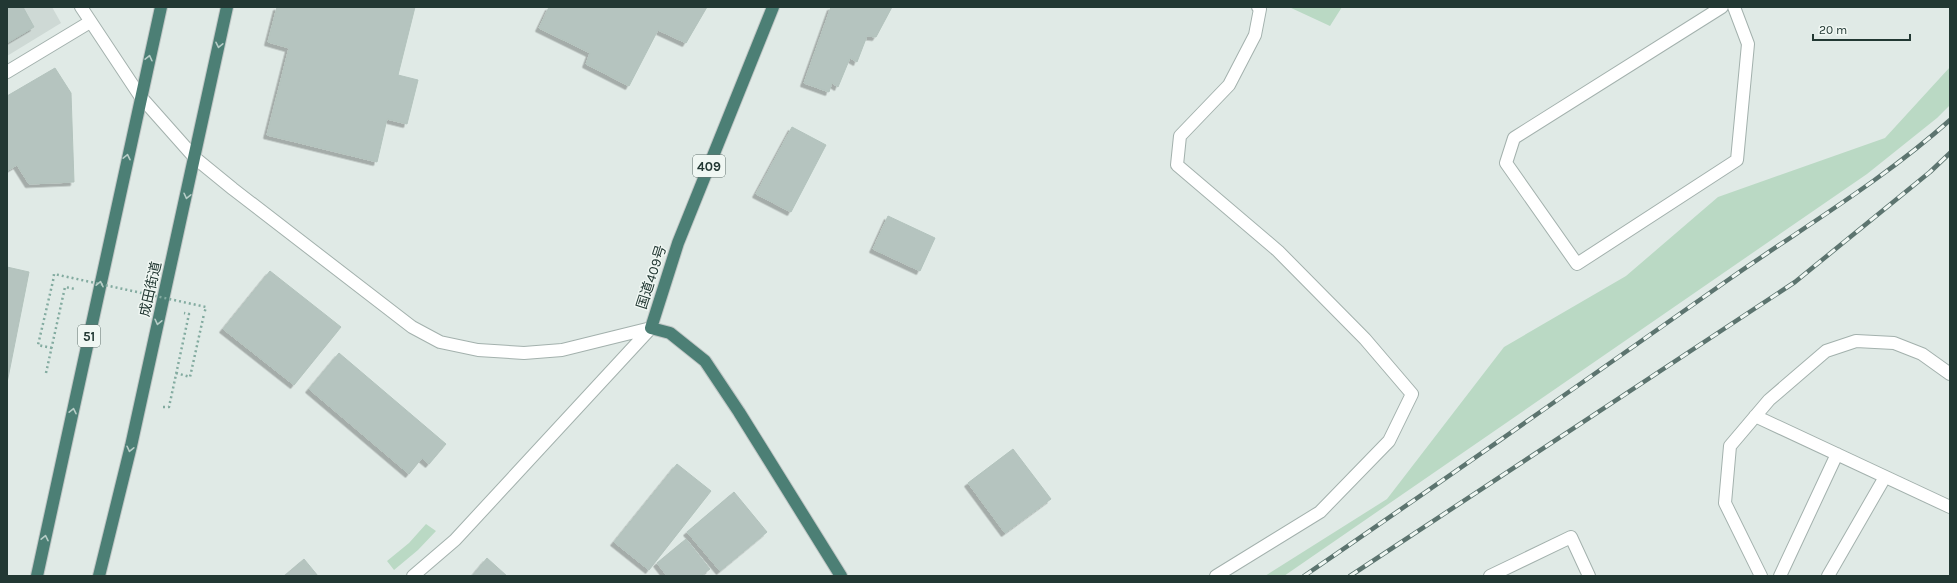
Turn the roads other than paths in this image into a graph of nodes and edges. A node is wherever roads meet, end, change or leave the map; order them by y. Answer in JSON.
{"nodes":[{"id":1,"x":81,"y":7,"type":"edge"},
{"id":2,"x":161,"y":7,"type":"edge"},
{"id":3,"x":227,"y":7,"type":"edge"},
{"id":4,"x":773,"y":7,"type":"edge"},
{"id":5,"x":1258,"y":7,"type":"edge"},
{"id":6,"x":1722,"y":7,"type":"edge"},
{"id":7,"x":1734,"y":7,"type":"edge"},
{"id":8,"x":90,"y":22,"type":"junction"},
{"id":9,"x":7,"y":72,"type":"edge"},
{"id":10,"x":140,"y":96,"type":"junction"},
{"id":11,"x":195,"y":158,"type":"junction"},
{"id":12,"x":651,"y":328,"type":"junction"},
{"id":13,"x":1950,"y":374,"type":"edge"},
{"id":14,"x":1755,"y":416,"type":"junction"},
{"id":15,"x":1837,"y":454,"type":"junction"},
{"id":16,"x":1885,"y":477,"type":"junction"},
{"id":17,"x":1950,"y":507,"type":"edge"},
{"id":18,"x":37,"y":576,"type":"edge"},
{"id":19,"x":99,"y":576,"type":"edge"},
{"id":20,"x":413,"y":576,"type":"edge"},
{"id":21,"x":841,"y":576,"type":"edge"},
{"id":22,"x":1216,"y":576,"type":"edge"},
{"id":23,"x":1490,"y":576,"type":"edge"},
{"id":24,"x":1588,"y":576,"type":"edge"},
{"id":25,"x":1761,"y":576,"type":"edge"},
{"id":26,"x":1780,"y":576,"type":"edge"},
{"id":27,"x":1828,"y":576,"type":"edge"}],
"edges":[{"from":1,"to":8,"type":"street"},
{"from":10,"to":2,"type":"highway","number":"51","one_way":true},
{"from":3,"to":11,"type":"highway","name":"成田街道","one_way":true},
{"from":4,"to":12,"type":"highway","name":"国道409号","number":"409"},
{"from":5,"to":22,"type":"street"},
{"from":6,"to":7,"type":"street"},
{"from":8,"to":9,"type":"street"},
{"from":8,"to":10,"type":"street"},
{"from":10,"to":11,"type":"street"},
{"from":18,"to":10,"type":"highway","number":"51","one_way":true},
{"from":11,"to":12,"type":"street"},
{"from":11,"to":19,"type":"highway","name":"成田街道","one_way":true},
{"from":12,"to":20,"type":"street"},
{"from":12,"to":21,"type":"highway","name":"国道409号"},
{"from":13,"to":14,"type":"street"},
{"from":14,"to":15,"type":"street"},
{"from":14,"to":25,"type":"street"},
{"from":15,"to":16,"type":"street"},
{"from":15,"to":26,"type":"street"},
{"from":16,"to":17,"type":"street"},
{"from":16,"to":27,"type":"street"},
{"from":23,"to":24,"type":"street"}]}
